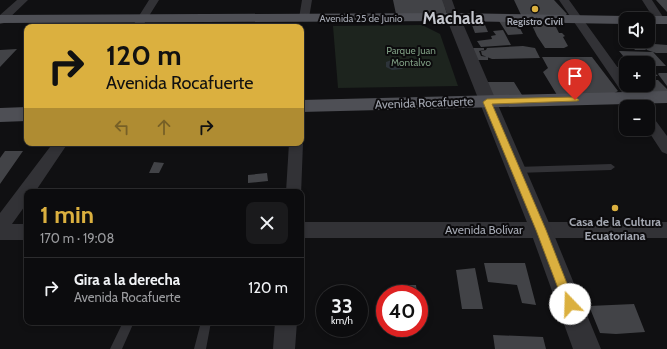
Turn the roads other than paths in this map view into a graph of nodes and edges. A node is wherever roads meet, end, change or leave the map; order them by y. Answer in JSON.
{"nodes":[{"id":1,"x":23,"y":0,"type":"edge"},
{"id":2,"x":154,"y":0,"type":"edge"},
{"id":3,"x":307,"y":0,"type":"edge"},
{"id":4,"x":564,"y":0,"type":"edge"},
{"id":5,"x":646,"y":0,"type":"edge"},
{"id":6,"x":450,"y":9,"type":"edge"},
{"id":7,"x":304,"y":18,"type":"junction"},
{"id":8,"x":1,"y":19,"type":"edge"},
{"id":9,"x":578,"y":19,"type":"junction"},
{"id":10,"x":619,"y":20,"type":"edge"},
{"id":11,"x":658,"y":20,"type":"edge"},
{"id":12,"x":140,"y":23,"type":"edge"},
{"id":13,"x":667,"y":97,"type":"edge"},
{"id":14,"x":635,"y":100,"type":"edge"},
{"id":15,"x":648,"y":100,"type":"edge"},
{"id":16,"x":487,"y":102,"type":"junction"},
{"id":17,"x":619,"y":102,"type":"edge"},
{"id":18,"x":304,"y":106,"type":"edge"},
{"id":19,"x":24,"y":114,"type":"edge"},
{"id":20,"x":0,"y":115,"type":"edge"},
{"id":21,"x":655,"y":130,"type":"edge"},
{"id":22,"x":59,"y":146,"type":"edge"},
{"id":23,"x":296,"y":146,"type":"edge"},
{"id":24,"x":667,"y":148,"type":"edge"},
{"id":25,"x":611,"y":167,"type":"dead end"},
{"id":26,"x":516,"y":170,"type":"junction"},
{"id":27,"x":28,"y":189,"type":"edge"},
{"id":28,"x":294,"y":189,"type":"edge"},
{"id":29,"x":24,"y":194,"type":"edge"},
{"id":30,"x":0,"y":227,"type":"edge"},
{"id":31,"x":304,"y":230,"type":"edge"},
{"id":32,"x":541,"y":230,"type":"junction"},
{"id":33,"x":667,"y":230,"type":"edge"},
{"id":34,"x":0,"y":232,"type":"edge"},
{"id":35,"x":24,"y":232,"type":"edge"},
{"id":36,"x":128,"y":325,"type":"edge"},
{"id":37,"x":205,"y":325,"type":"edge"},
{"id":38,"x":286,"y":325,"type":"edge"},
{"id":39,"x":116,"y":349,"type":"edge"},
{"id":40,"x":200,"y":349,"type":"edge"},
{"id":41,"x":284,"y":349,"type":"edge"},
{"id":42,"x":587,"y":349,"type":"edge"}],
"edges":[{"from":1,"to":8,"type":"street"},
{"from":2,"to":12,"type":"street"},
{"from":3,"to":7,"type":"street"},
{"from":4,"to":9,"type":"street"},
{"from":5,"to":11,"type":"street"},
{"from":6,"to":7,"type":"main road","name":"Avenida 25 de Junio"},
{"from":6,"to":9,"type":"main road","name":"Avenida 25 de Junio"},
{"from":6,"to":16,"type":"street"},
{"from":7,"to":12,"type":"main road","name":"Avenida 25 de Junio"},
{"from":8,"to":12,"type":"main road","name":"Avenida 25 de Junio"},
{"from":9,"to":10,"type":"main road","name":"Avenida 25 de Junio"},
{"from":9,"to":14,"type":"street"},
{"from":13,"to":15,"type":"main road","name":"Avenida Rocafuerte"},
{"from":16,"to":17,"type":"main road","name":"Avenida Rocafuerte"},
{"from":16,"to":18,"type":"main road","name":"Avenida Rocafuerte"},
{"from":16,"to":26,"type":"street"},
{"from":19,"to":20,"type":"main road"},
{"from":21,"to":24,"type":"street"},
{"from":22,"to":27,"type":"street"},
{"from":23,"to":28,"type":"street"},
{"from":25,"to":26,"type":"lane"},
{"from":26,"to":32,"type":"street"},
{"from":29,"to":30,"type":"street"},
{"from":31,"to":32,"type":"street","name":"Avenida Bolívar"},
{"from":32,"to":33,"type":"street","name":"Avenida Bolívar"},
{"from":32,"to":42,"type":"street"},
{"from":34,"to":35,"type":"street"},
{"from":36,"to":39,"type":"lane"},
{"from":37,"to":40,"type":"lane"},
{"from":38,"to":41,"type":"street"}]}
